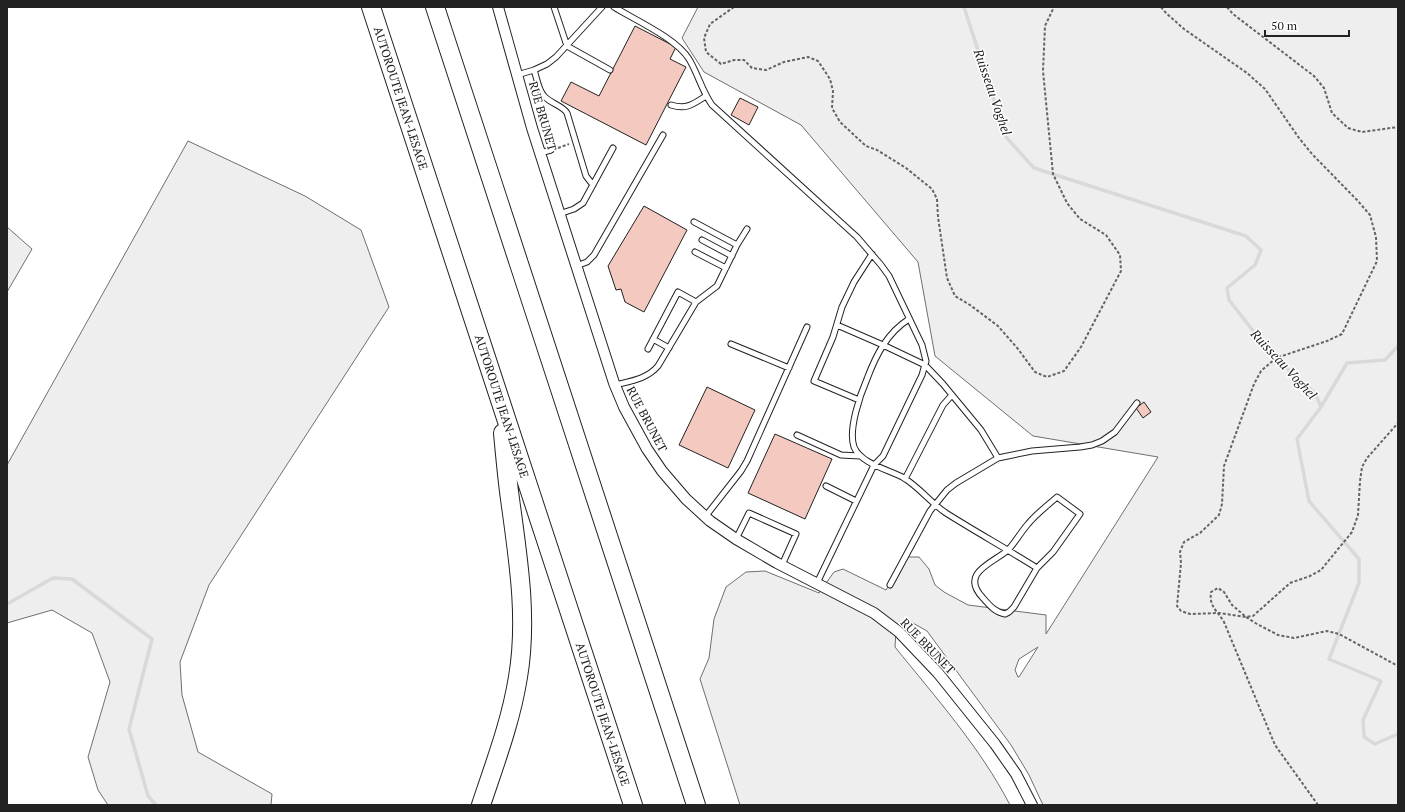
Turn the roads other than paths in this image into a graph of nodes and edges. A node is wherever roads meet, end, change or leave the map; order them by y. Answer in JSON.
{"nodes":[{"id":1,"x":371,"y":7,"type":"edge"},
{"id":2,"x":435,"y":7,"type":"edge"},
{"id":3,"x":498,"y":7,"type":"edge"},
{"id":4,"x":554,"y":7,"type":"edge"},
{"id":5,"x":602,"y":7,"type":"edge"},
{"id":6,"x":614,"y":7,"type":"edge"},
{"id":7,"x":567,"y":46,"type":"junction"},
{"id":8,"x":534,"y":70,"type":"junction"},
{"id":9,"x":610,"y":70,"type":"dead end"},
{"id":10,"x":517,"y":75,"type":"junction"},
{"id":11,"x":706,"y":96,"type":"junction"},
{"id":12,"x":672,"y":105,"type":"dead end"},
{"id":13,"x":663,"y":136,"type":"dead end"},
{"id":14,"x":613,"y":148,"type":"dead end"},
{"id":15,"x":551,"y":150,"type":"dead end"},
{"id":16,"x":540,"y":153,"type":"junction"},
{"id":17,"x":593,"y":185,"type":"junction"},
{"id":18,"x":559,"y":214,"type":"junction"},
{"id":19,"x":694,"y":222,"type":"dead end"},
{"id":20,"x":747,"y":229,"type":"dead end"},
{"id":21,"x":702,"y":240,"type":"dead end"},
{"id":22,"x":737,"y":245,"type":"junction"},
{"id":23,"x":695,"y":252,"type":"dead end"},
{"id":24,"x":872,"y":254,"type":"junction"},
{"id":25,"x":732,"y":256,"type":"junction"},
{"id":26,"x":576,"y":266,"type":"junction"},
{"id":27,"x":726,"y":268,"type":"junction"},
{"id":28,"x":696,"y":302,"type":"junction"},
{"id":29,"x":909,"y":319,"type":"junction"},
{"id":30,"x":836,"y":324,"type":"junction"},
{"id":31,"x":807,"y":327,"type":"dead end"},
{"id":32,"x":653,"y":339,"type":"junction"},
{"id":33,"x":731,"y":344,"type":"dead end"},
{"id":34,"x":883,"y":345,"type":"junction"},
{"id":35,"x":669,"y":348,"type":"junction"},
{"id":36,"x":648,"y":349,"type":"dead end"},
{"id":37,"x":925,"y":365,"type":"junction"},
{"id":38,"x":789,"y":368,"type":"junction"},
{"id":39,"x":615,"y":385,"type":"junction"},
{"id":40,"x":952,"y":395,"type":"junction"},
{"id":41,"x":499,"y":396,"type":"junction"},
{"id":42,"x":859,"y":400,"type":"junction"},
{"id":43,"x":1137,"y":403,"type":"dead end"},
{"id":44,"x":797,"y":436,"type":"dead end"},
{"id":45,"x":860,"y":456,"type":"junction"},
{"id":46,"x":998,"y":458,"type":"junction"},
{"id":47,"x":874,"y":465,"type":"junction"},
{"id":48,"x":905,"y":479,"type":"junction"},
{"id":49,"x":826,"y":486,"type":"dead end"},
{"id":50,"x":856,"y":501,"type":"junction"},
{"id":51,"x":935,"y":503,"type":"junction"},
{"id":52,"x":706,"y":517,"type":"junction"},
{"id":53,"x":736,"y":539,"type":"junction"},
{"id":54,"x":1008,"y":550,"type":"junction"},
{"id":55,"x":782,"y":565,"type":"junction"},
{"id":56,"x":1037,"y":568,"type":"junction"},
{"id":57,"x":817,"y":583,"type":"junction"},
{"id":58,"x":890,"y":585,"type":"dead end"},
{"id":59,"x":481,"y":805,"type":"edge"},
{"id":60,"x":633,"y":805,"type":"edge"},
{"id":61,"x":696,"y":805,"type":"edge"},
{"id":62,"x":1032,"y":805,"type":"edge"}],
"edges":[{"from":1,"to":41,"type":"highway","name":"AUTOROUTE JEAN-LESAGE"},
{"from":2,"to":61,"type":"highway"},
{"from":3,"to":10,"type":"street","name":"RUE BRUNET"},
{"from":4,"to":7,"type":"lane"},
{"from":5,"to":7,"type":"lane"},
{"from":6,"to":11,"type":"lane"},
{"from":7,"to":8,"type":"lane"},
{"from":7,"to":9,"type":"lane"},
{"from":8,"to":10,"type":"lane"},
{"from":8,"to":17,"type":"lane"},
{"from":10,"to":16,"type":"street","name":"RUE BRUNET"},
{"from":11,"to":12,"type":"lane"},
{"from":11,"to":24,"type":"lane"},
{"from":13,"to":26,"type":"lane"},
{"from":14,"to":17,"type":"lane"},
{"from":15,"to":16,"type":"lane"},
{"from":16,"to":18,"type":"street","name":"RUE BRUNET"},
{"from":17,"to":18,"type":"lane"},
{"from":18,"to":26,"type":"street","name":"RUE BRUNET"},
{"from":19,"to":22,"type":"lane"},
{"from":20,"to":22,"type":"lane"},
{"from":21,"to":25,"type":"lane"},
{"from":22,"to":25,"type":"lane"},
{"from":23,"to":27,"type":"lane"},
{"from":24,"to":29,"type":"lane"},
{"from":24,"to":30,"type":"lane"},
{"from":25,"to":27,"type":"lane"},
{"from":26,"to":39,"type":"street","name":"RUE BRUNET"},
{"from":27,"to":28,"type":"lane"},
{"from":28,"to":32,"type":"lane"},
{"from":28,"to":35,"type":"lane"},
{"from":29,"to":34,"type":"lane"},
{"from":29,"to":37,"type":"lane"},
{"from":30,"to":34,"type":"lane"},
{"from":30,"to":42,"type":"lane"},
{"from":31,"to":38,"type":"lane"},
{"from":32,"to":35,"type":"lane"},
{"from":32,"to":36,"type":"lane"},
{"from":33,"to":38,"type":"lane"},
{"from":34,"to":37,"type":"lane"},
{"from":34,"to":42,"type":"lane"},
{"from":35,"to":39,"type":"lane"},
{"from":37,"to":40,"type":"lane"},
{"from":37,"to":47,"type":"lane"},
{"from":38,"to":52,"type":"lane"},
{"from":39,"to":52,"type":"street","name":"RUE BRUNET"},
{"from":40,"to":46,"type":"lane"},
{"from":40,"to":48,"type":"lane"},
{"from":41,"to":59,"type":"highway"},
{"from":41,"to":60,"type":"highway","name":"AUTOROUTE JEAN-LESAGE"},
{"from":42,"to":45,"type":"lane"},
{"from":43,"to":46,"type":"lane"},
{"from":44,"to":45,"type":"lane"},
{"from":45,"to":47,"type":"lane"},
{"from":46,"to":51,"type":"lane"},
{"from":47,"to":48,"type":"lane"},
{"from":47,"to":50,"type":"lane"},
{"from":48,"to":51,"type":"lane"},
{"from":49,"to":50,"type":"lane"},
{"from":50,"to":57,"type":"lane"},
{"from":51,"to":54,"type":"lane"},
{"from":51,"to":58,"type":"lane"},
{"from":52,"to":53,"type":"street","name":"RUE BRUNET"},
{"from":53,"to":55,"type":"street","name":"RUE BRUNET"},
{"from":53,"to":55,"type":"lane"},
{"from":54,"to":56,"type":"lane"},
{"from":54,"to":56,"type":"lane"},
{"from":54,"to":56,"type":"lane"},
{"from":55,"to":57,"type":"street","name":"RUE BRUNET"},
{"from":57,"to":62,"type":"street","name":"RUE BRUNET"}]}
